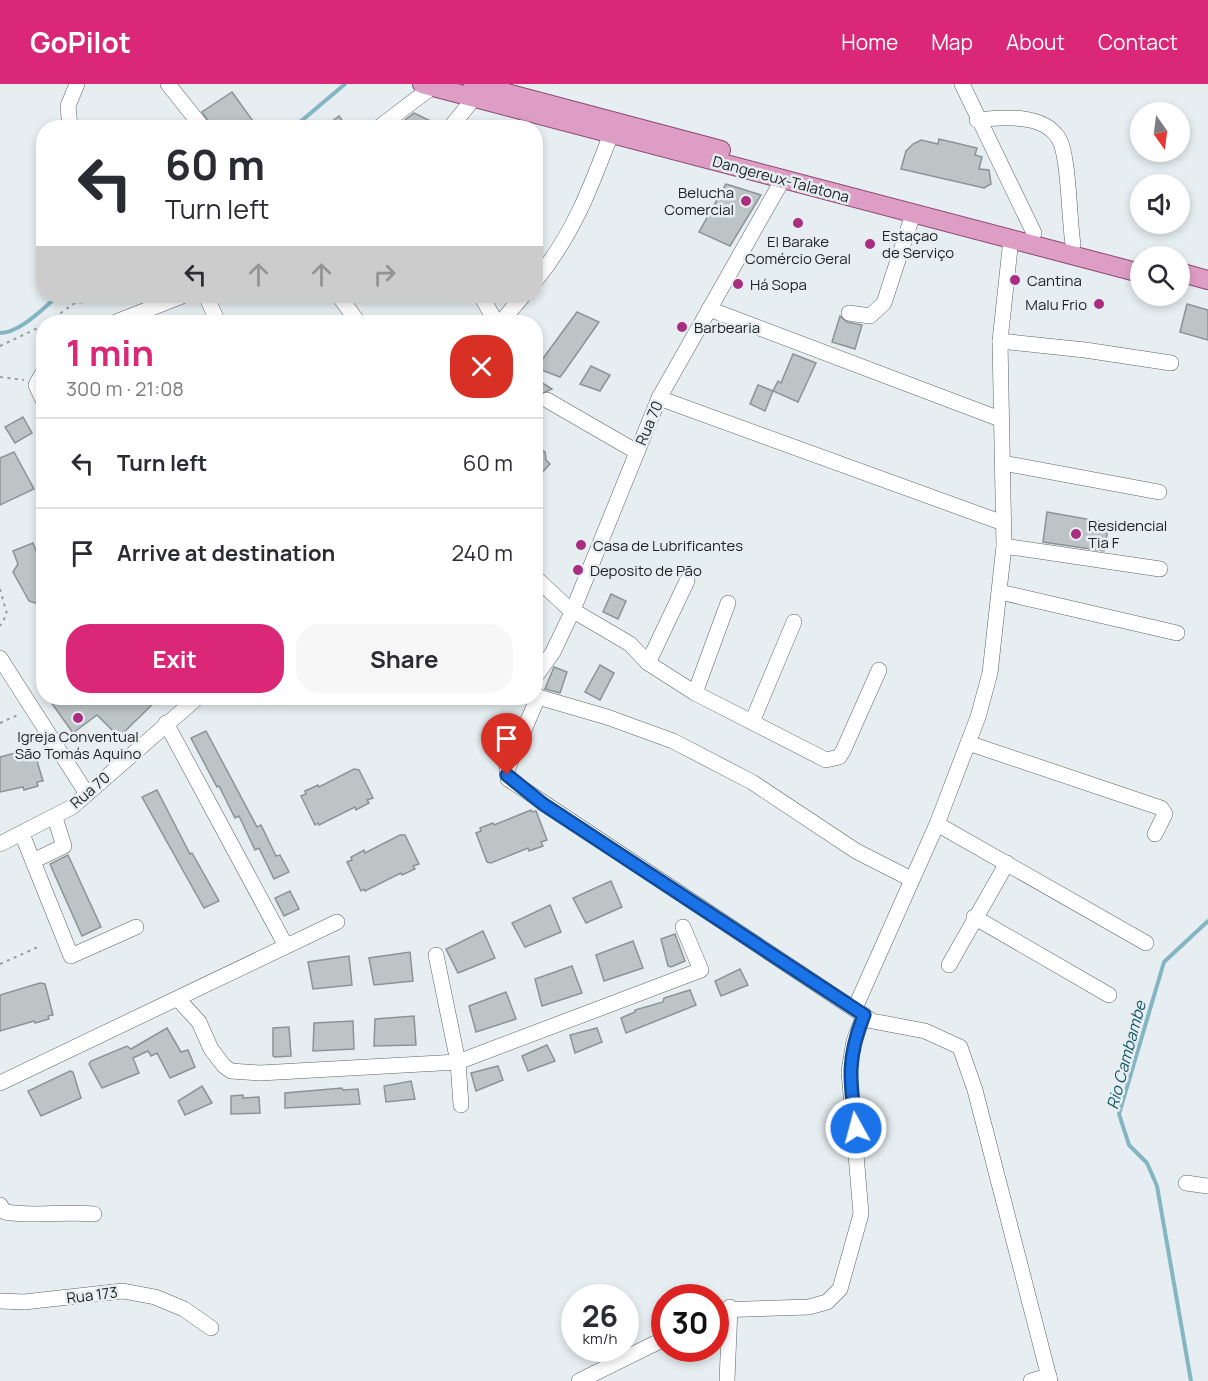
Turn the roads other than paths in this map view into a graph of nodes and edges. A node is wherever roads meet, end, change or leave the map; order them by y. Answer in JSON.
{"nodes":[{"id":1,"x":77,"y":84,"type":"edge"},
{"id":2,"x":168,"y":84,"type":"edge"},
{"id":3,"x":962,"y":84,"type":"edge"},
{"id":4,"x":427,"y":85,"type":"edge"},
{"id":5,"x":473,"y":91,"type":"edge"},
{"id":6,"x":69,"y":120,"type":"edge"},
{"id":7,"x":197,"y":120,"type":"edge"},
{"id":8,"x":387,"y":120,"type":"edge"},
{"id":9,"x":455,"y":120,"type":"edge"},
{"id":10,"x":977,"y":120,"type":"junction"},
{"id":11,"x":611,"y":134,"type":"junction"},
{"id":12,"x":783,"y":179,"type":"junction"},
{"id":13,"x":913,"y":214,"type":"junction"},
{"id":14,"x":1034,"y":233,"type":"junction"},
{"id":15,"x":1011,"y":239,"type":"junction"},
{"id":16,"x":1073,"y":244,"type":"junction"},
{"id":17,"x":1130,"y":258,"type":"edge"},
{"id":18,"x":1130,"y":270,"type":"edge"},
{"id":19,"x":543,"y":271,"type":"edge"},
{"id":20,"x":1190,"y":275,"type":"edge"},
{"id":21,"x":1208,"y":280,"type":"edge"},
{"id":22,"x":1190,"y":287,"type":"edge"},
{"id":23,"x":1208,"y":291,"type":"edge"},
{"id":24,"x":164,"y":303,"type":"edge"},
{"id":25,"x":517,"y":303,"type":"edge"},
{"id":26,"x":710,"y":309,"type":"junction"},
{"id":27,"x":849,"y":314,"type":"dead end"},
{"id":28,"x":134,"y":315,"type":"edge"},
{"id":29,"x":507,"y":315,"type":"edge"},
{"id":30,"x":1000,"y":341,"type":"junction"},
{"id":31,"x":1171,"y":363,"type":"dead end"},
{"id":32,"x":659,"y":398,"type":"junction"},
{"id":33,"x":547,"y":400,"type":"dead end"},
{"id":34,"x":1000,"y":419,"type":"junction"},
{"id":35,"x":637,"y":452,"type":"junction"},
{"id":36,"x":1003,"y":463,"type":"junction"},
{"id":37,"x":1159,"y":492,"type":"dead end"},
{"id":38,"x":1003,"y":524,"type":"junction"},
{"id":39,"x":1004,"y":546,"type":"junction"},
{"id":40,"x":1160,"y":570,"type":"dead end"},
{"id":41,"x":687,"y":581,"type":"dead end"},
{"id":42,"x":543,"y":585,"type":"edge"},
{"id":43,"x":1000,"y":592,"type":"junction"},
{"id":44,"x":728,"y":603,"type":"dead end"},
{"id":45,"x":573,"y":610,"type":"junction"},
{"id":46,"x":794,"y":622,"type":"dead end"},
{"id":47,"x":1177,"y":633,"type":"dead end"},
{"id":48,"x":648,"y":663,"type":"junction"},
{"id":49,"x":9,"y":664,"type":"edge"},
{"id":50,"x":543,"y":667,"type":"edge"},
{"id":51,"x":879,"y":670,"type":"dead end"},
{"id":52,"x":695,"y":693,"type":"junction"},
{"id":53,"x":543,"y":697,"type":"edge"},
{"id":54,"x":188,"y":705,"type":"edge"},
{"id":55,"x":533,"y":705,"type":"edge"},
{"id":56,"x":752,"y":722,"type":"junction"},
{"id":57,"x":166,"y":723,"type":"junction"},
{"id":58,"x":968,"y":743,"type":"junction"},
{"id":59,"x":87,"y":794,"type":"junction"},
{"id":60,"x":55,"y":818,"type":"junction"},
{"id":61,"x":938,"y":824,"type":"junction"},
{"id":62,"x":22,"y":834,"type":"junction"},
{"id":63,"x":1155,"y":834,"type":"dead end"},
{"id":64,"x":0,"y":844,"type":"edge"},
{"id":65,"x":33,"y":861,"type":"junction"},
{"id":66,"x":1007,"y":863,"type":"junction"},
{"id":67,"x":911,"y":879,"type":"junction"},
{"id":68,"x":974,"y":917,"type":"junction"},
{"id":69,"x":337,"y":922,"type":"dead end"},
{"id":70,"x":136,"y":927,"type":"dead end"},
{"id":71,"x":683,"y":927,"type":"dead end"},
{"id":72,"x":1146,"y":943,"type":"dead end"},
{"id":73,"x":286,"y":946,"type":"junction"},
{"id":74,"x":436,"y":955,"type":"dead end"},
{"id":75,"x":949,"y":965,"type":"dead end"},
{"id":76,"x":1109,"y":994,"type":"dead end"},
{"id":77,"x":178,"y":999,"type":"junction"},
{"id":78,"x":859,"y":1011,"type":"junction"},
{"id":79,"x":458,"y":1062,"type":"junction"},
{"id":80,"x":0,"y":1083,"type":"edge"},
{"id":81,"x":461,"y":1105,"type":"dead end"},
{"id":82,"x":1186,"y":1183,"type":"dead end"},
{"id":83,"x":1208,"y":1186,"type":"edge"},
{"id":84,"x":0,"y":1205,"type":"edge"},
{"id":85,"x":94,"y":1214,"type":"dead end"},
{"id":86,"x":0,"y":1301,"type":"edge"},
{"id":87,"x":729,"y":1309,"type":"edge"},
{"id":88,"x":211,"y":1328,"type":"dead end"},
{"id":89,"x":651,"y":1345,"type":"edge"},
{"id":90,"x":726,"y":1362,"type":"edge"},
{"id":91,"x":1049,"y":1379,"type":"edge"},
{"id":92,"x":579,"y":1381,"type":"edge"},
{"id":93,"x":727,"y":1381,"type":"edge"},
{"id":94,"x":1031,"y":1381,"type":"edge"}],
"edges":[{"from":1,"to":6,"type":"street"},
{"from":2,"to":7,"type":"street"},
{"from":3,"to":10,"type":"street"},
{"from":4,"to":5,"type":"main road","name":"Dangereux-Talatona"},
{"from":4,"to":8,"type":"street"},
{"from":5,"to":9,"type":"street"},
{"from":5,"to":11,"type":"main road","name":"Dangereux-Talatona"},
{"from":5,"to":14,"type":"main road","name":"Dangereux-Talatona"},
{"from":10,"to":14,"type":"street"},
{"from":10,"to":16,"type":"street"},
{"from":11,"to":12,"type":"main road","name":"Dangereux-Talatona"},
{"from":11,"to":19,"type":"street"},
{"from":12,"to":13,"type":"main road","name":"Dangereux-Talatona"},
{"from":12,"to":26,"type":"street","name":"Rua 70"},
{"from":13,"to":15,"type":"main road","name":"Dangereux-Talatona"},
{"from":13,"to":27,"type":"street"},
{"from":14,"to":16,"type":"main road","name":"Dangereux-Talatona"},
{"from":15,"to":18,"type":"main road","name":"Dangereux-Talatona"},
{"from":15,"to":30,"type":"street"},
{"from":16,"to":17,"type":"main road","name":"Dangereux-Talatona"},
{"from":20,"to":21,"type":"main road"},
{"from":22,"to":23,"type":"main road"},
{"from":24,"to":28,"type":"street"},
{"from":25,"to":29,"type":"street"},
{"from":26,"to":32,"type":"street","name":"Rua 70"},
{"from":26,"to":34,"type":"street"},
{"from":30,"to":31,"type":"street"},
{"from":30,"to":34,"type":"street"},
{"from":32,"to":35,"type":"street","name":"Rua 70"},
{"from":32,"to":38,"type":"street"},
{"from":33,"to":35,"type":"street"},
{"from":34,"to":36,"type":"street"},
{"from":35,"to":45,"type":"street","name":"Rua 70"},
{"from":36,"to":37,"type":"street"},
{"from":36,"to":38,"type":"street"},
{"from":38,"to":39,"type":"street"},
{"from":39,"to":40,"type":"street"},
{"from":39,"to":43,"type":"street"},
{"from":41,"to":48,"type":"street"},
{"from":42,"to":45,"type":"street"},
{"from":43,"to":47,"type":"street"},
{"from":43,"to":58,"type":"street"},
{"from":44,"to":52,"type":"street"},
{"from":45,"to":48,"type":"street"},
{"from":45,"to":50,"type":"street","name":"Rua 70"},
{"from":46,"to":56,"type":"street"},
{"from":48,"to":52,"type":"street"},
{"from":49,"to":59,"type":"street"},
{"from":51,"to":56,"type":"street"},
{"from":52,"to":56,"type":"street"},
{"from":53,"to":67,"type":"street"},
{"from":54,"to":57,"type":"street","name":"Rua 70"},
{"from":55,"to":78,"type":"street"},
{"from":57,"to":59,"type":"street","name":"Rua 70"},
{"from":57,"to":73,"type":"street"},
{"from":58,"to":61,"type":"street"},
{"from":58,"to":63,"type":"street"},
{"from":59,"to":60,"type":"street","name":"Rua 70"},
{"from":60,"to":62,"type":"street","name":"Rua 70"},
{"from":60,"to":65,"type":"street"},
{"from":61,"to":66,"type":"street"},
{"from":61,"to":67,"type":"street"},
{"from":62,"to":64,"type":"street","name":"Rua 70"},
{"from":62,"to":65,"type":"street"},
{"from":65,"to":70,"type":"street"},
{"from":66,"to":68,"type":"street"},
{"from":66,"to":72,"type":"street"},
{"from":67,"to":78,"type":"street"},
{"from":68,"to":75,"type":"street"},
{"from":68,"to":76,"type":"street"},
{"from":69,"to":73,"type":"street"},
{"from":71,"to":79,"type":"street"},
{"from":73,"to":77,"type":"street"},
{"from":74,"to":79,"type":"street"},
{"from":77,"to":79,"type":"street"},
{"from":77,"to":80,"type":"street"},
{"from":78,"to":87,"type":"street"},
{"from":78,"to":91,"type":"street"},
{"from":79,"to":81,"type":"street"},
{"from":82,"to":83,"type":"street"},
{"from":84,"to":85,"type":"street"},
{"from":86,"to":88,"type":"street","name":"Rua 173"},
{"from":89,"to":92,"type":"street"},
{"from":90,"to":93,"type":"street"},
{"from":91,"to":94,"type":"street"}]}
